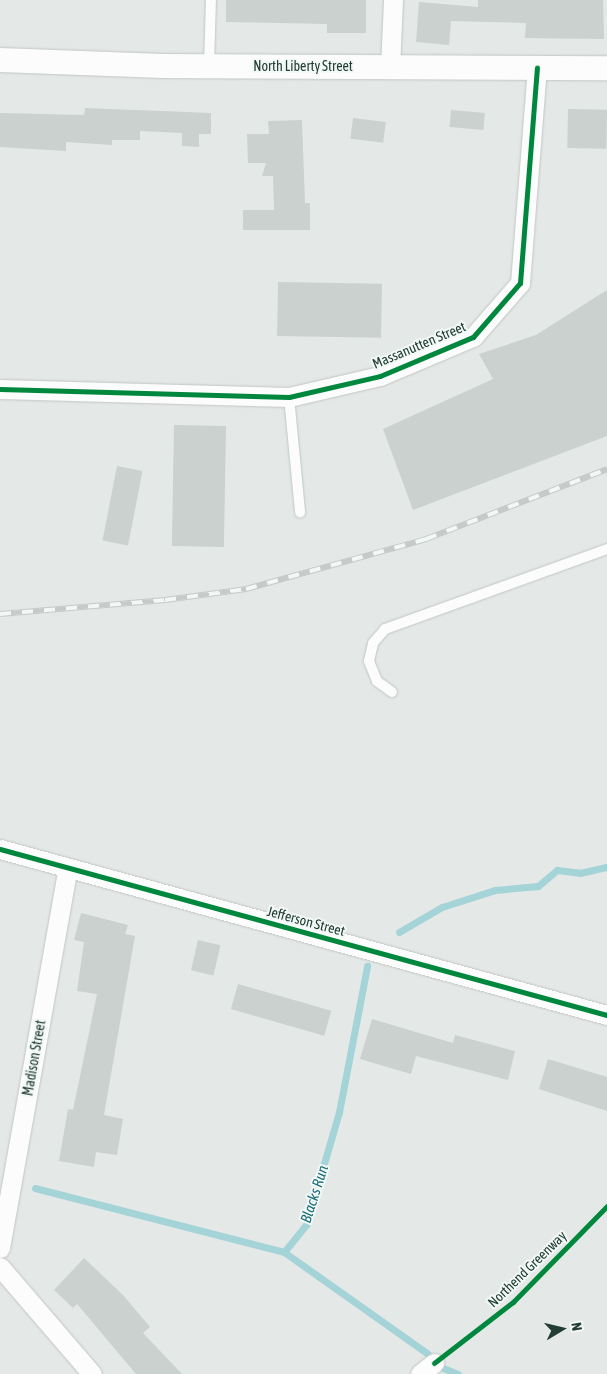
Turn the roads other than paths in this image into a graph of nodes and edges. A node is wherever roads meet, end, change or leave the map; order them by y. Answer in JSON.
{"nodes":[{"id":1,"x":210,"y":0,"type":"edge"},
{"id":2,"x":393,"y":0,"type":"edge"},
{"id":3,"x":0,"y":60,"type":"edge"},
{"id":4,"x":209,"y":66,"type":"junction"},
{"id":5,"x":390,"y":67,"type":"junction"},
{"id":6,"x":537,"y":68,"type":"junction"},
{"id":7,"x":607,"y":68,"type":"edge"},
{"id":8,"x":0,"y":389,"type":"edge"},
{"id":9,"x":289,"y":396,"type":"junction"},
{"id":10,"x":300,"y":512,"type":"dead end"},
{"id":11,"x":607,"y":548,"type":"edge"},
{"id":12,"x":392,"y":692,"type":"dead end"},
{"id":13,"x":0,"y":849,"type":"edge"},
{"id":14,"x":68,"y":868,"type":"junction"},
{"id":15,"x":607,"y":1016,"type":"edge"},
{"id":16,"x":0,"y":1248,"type":"edge"},
{"id":17,"x":0,"y":1267,"type":"edge"},
{"id":18,"x":92,"y":1374,"type":"edge"}],
"edges":[{"from":1,"to":4,"type":"lane"},
{"from":2,"to":5,"type":"street"},
{"from":3,"to":4,"type":"street","name":"North Liberty Street"},
{"from":4,"to":5,"type":"street","name":"North Liberty Street"},
{"from":5,"to":6,"type":"street","name":"North Liberty Street"},
{"from":6,"to":7,"type":"street","name":"North Liberty Street"},
{"from":6,"to":9,"type":"street","name":"Massanutten Street"},
{"from":8,"to":9,"type":"street","name":"Massanutten Street"},
{"from":9,"to":10,"type":"lane"},
{"from":11,"to":12,"type":"lane"},
{"from":13,"to":14,"type":"street","name":"Jefferson Street"},
{"from":14,"to":15,"type":"street","name":"Jefferson Street"},
{"from":14,"to":16,"type":"street","name":"Madison Street"},
{"from":17,"to":18,"type":"street"}]}
